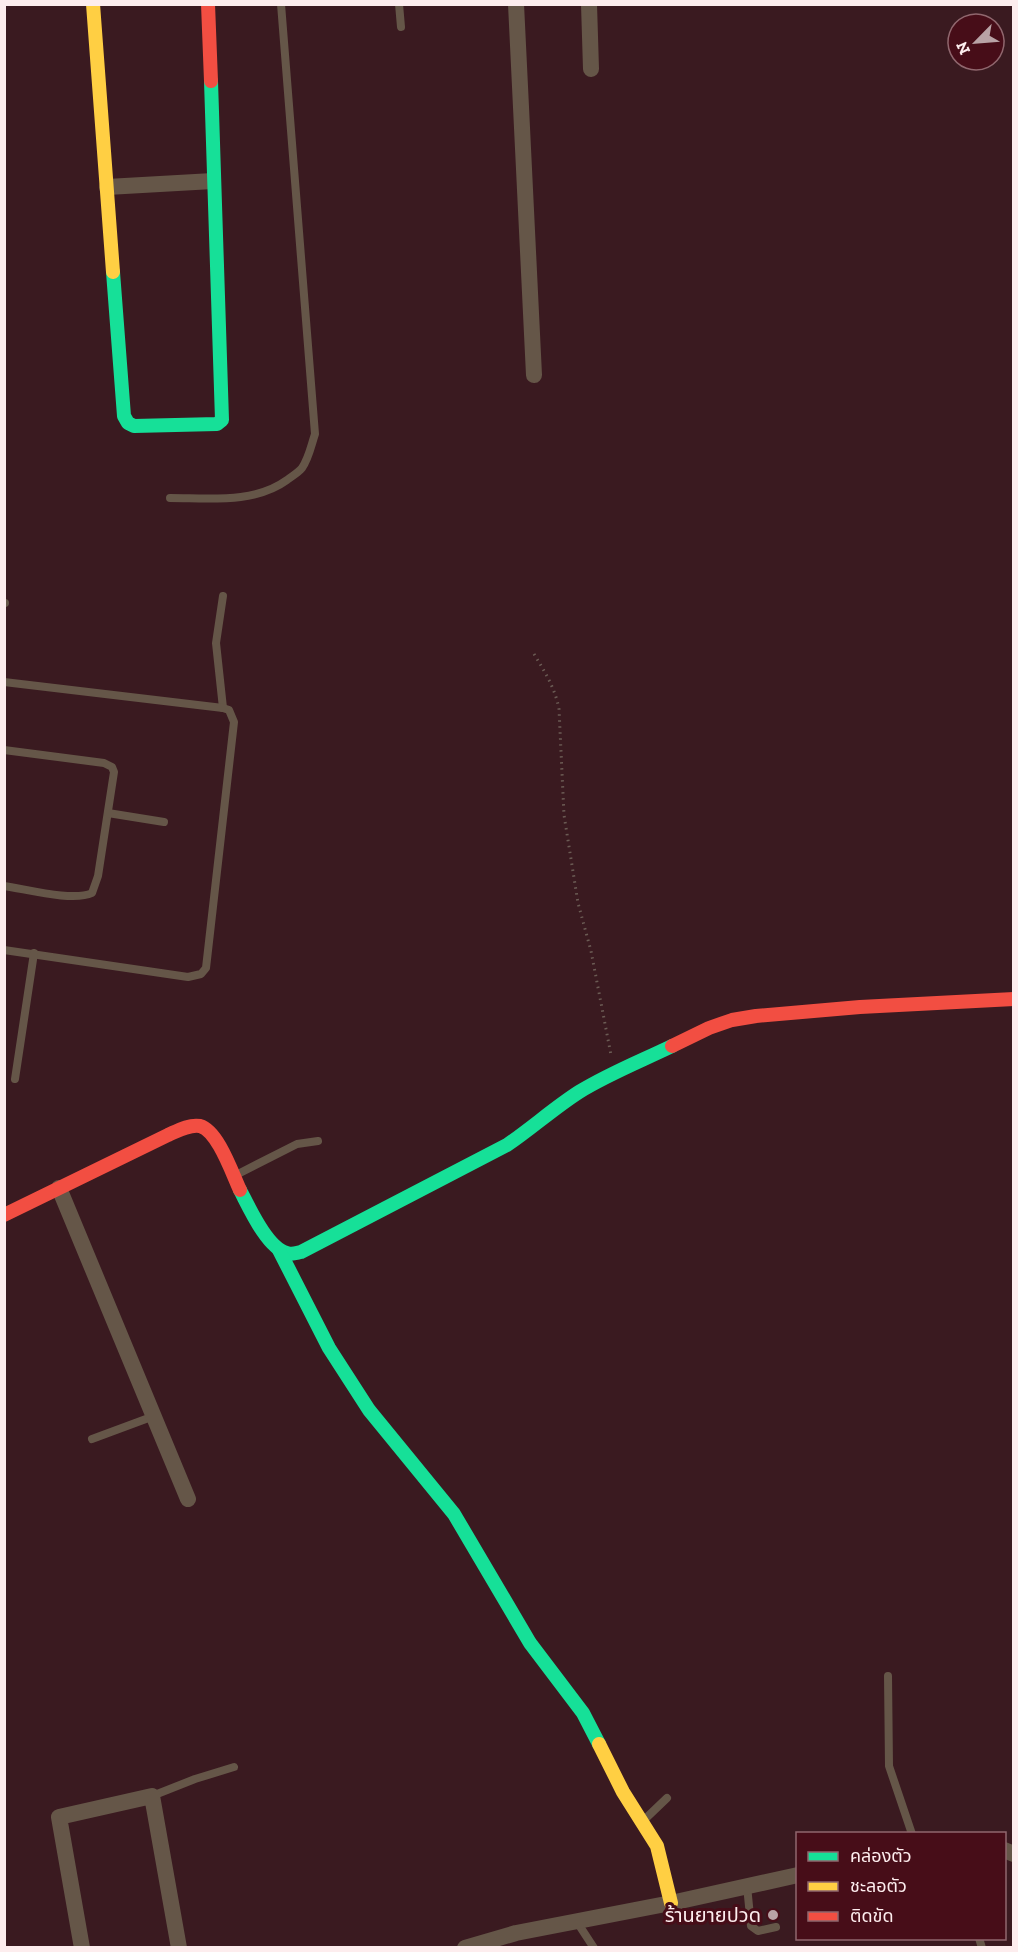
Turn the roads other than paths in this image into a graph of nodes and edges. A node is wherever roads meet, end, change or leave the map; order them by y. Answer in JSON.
{"nodes":[{"id":1,"x":93,"y":4,"type":"edge"},
{"id":2,"x":208,"y":4,"type":"edge"},
{"id":3,"x":281,"y":4,"type":"edge"},
{"id":4,"x":399,"y":4,"type":"edge"},
{"id":5,"x":516,"y":4,"type":"edge"},
{"id":6,"x":589,"y":4,"type":"edge"},
{"id":7,"x":400,"y":27,"type":"dead end"},
{"id":8,"x":591,"y":69,"type":"dead end"},
{"id":9,"x":213,"y":181,"type":"junction"},
{"id":10,"x":107,"y":187,"type":"junction"},
{"id":11,"x":534,"y":375,"type":"dead end"},
{"id":12,"x":170,"y":498,"type":"dead end"},
{"id":13,"x":223,"y":596,"type":"dead end"},
{"id":14,"x":4,"y":682,"type":"edge"},
{"id":15,"x":223,"y":708,"type":"junction"},
{"id":16,"x":4,"y":750,"type":"edge"},
{"id":17,"x":108,"y":813,"type":"junction"},
{"id":18,"x":164,"y":822,"type":"dead end"},
{"id":19,"x":4,"y":886,"type":"edge"},
{"id":20,"x":4,"y":950,"type":"edge"},
{"id":21,"x":34,"y":953,"type":"junction"},
{"id":22,"x":1014,"y":999,"type":"edge"},
{"id":23,"x":15,"y":1079,"type":"dead end"},
{"id":24,"x":318,"y":1142,"type":"dead end"},
{"id":25,"x":234,"y":1176,"type":"junction"},
{"id":26,"x":59,"y":1188,"type":"junction"},
{"id":27,"x":4,"y":1215,"type":"edge"},
{"id":28,"x":279,"y":1250,"type":"junction"},
{"id":29,"x":154,"y":1416,"type":"junction"},
{"id":30,"x":92,"y":1439,"type":"dead end"},
{"id":31,"x":188,"y":1499,"type":"dead end"},
{"id":32,"x":888,"y":1676,"type":"dead end"},
{"id":33,"x":234,"y":1767,"type":"dead end"},
{"id":34,"x":152,"y":1796,"type":"junction"},
{"id":35,"x":667,"y":1798,"type":"dead end"},
{"id":36,"x":642,"y":1823,"type":"junction"},
{"id":37,"x":912,"y":1832,"type":"edge"},
{"id":38,"x":796,"y":1875,"type":"edge"},
{"id":39,"x":747,"y":1886,"type":"junction"},
{"id":40,"x":671,"y":1903,"type":"junction"},
{"id":41,"x":577,"y":1922,"type":"junction"},
{"id":42,"x":777,"y":1927,"type":"dead end"},
{"id":43,"x":497,"y":1943,"type":"edge"},
{"id":44,"x":82,"y":1947,"type":"edge"},
{"id":45,"x":179,"y":1947,"type":"edge"},
{"id":46,"x":465,"y":1947,"type":"edge"},
{"id":47,"x":594,"y":1947,"type":"edge"}],
"edges":[{"from":1,"to":10,"type":"street"},
{"from":2,"to":9,"type":"street"},
{"from":3,"to":12,"type":"lane"},
{"from":4,"to":7,"type":"lane"},
{"from":5,"to":11,"type":"street"},
{"from":6,"to":8,"type":"street"},
{"from":9,"to":10,"type":"street"},
{"from":9,"to":10,"type":"street"},
{"from":13,"to":15,"type":"lane"},
{"from":14,"to":15,"type":"lane"},
{"from":15,"to":21,"type":"lane"},
{"from":16,"to":17,"type":"lane"},
{"from":17,"to":18,"type":"lane"},
{"from":17,"to":19,"type":"lane"},
{"from":20,"to":21,"type":"lane"},
{"from":21,"to":23,"type":"lane"},
{"from":22,"to":28,"type":"street"},
{"from":24,"to":25,"type":"lane"},
{"from":25,"to":26,"type":"street"},
{"from":25,"to":28,"type":"street"},
{"from":26,"to":27,"type":"street"},
{"from":26,"to":29,"type":"street"},
{"from":28,"to":36,"type":"street"},
{"from":29,"to":30,"type":"lane"},
{"from":29,"to":31,"type":"street"},
{"from":32,"to":37,"type":"lane"},
{"from":33,"to":34,"type":"lane"},
{"from":34,"to":44,"type":"street"},
{"from":34,"to":45,"type":"street"},
{"from":35,"to":36,"type":"lane"},
{"from":36,"to":40,"type":"street"},
{"from":38,"to":39,"type":"street"},
{"from":39,"to":40,"type":"street"},
{"from":39,"to":42,"type":"lane"},
{"from":40,"to":41,"type":"street"},
{"from":41,"to":43,"type":"street"},
{"from":41,"to":47,"type":"lane"},
{"from":43,"to":46,"type":"street"}]}
